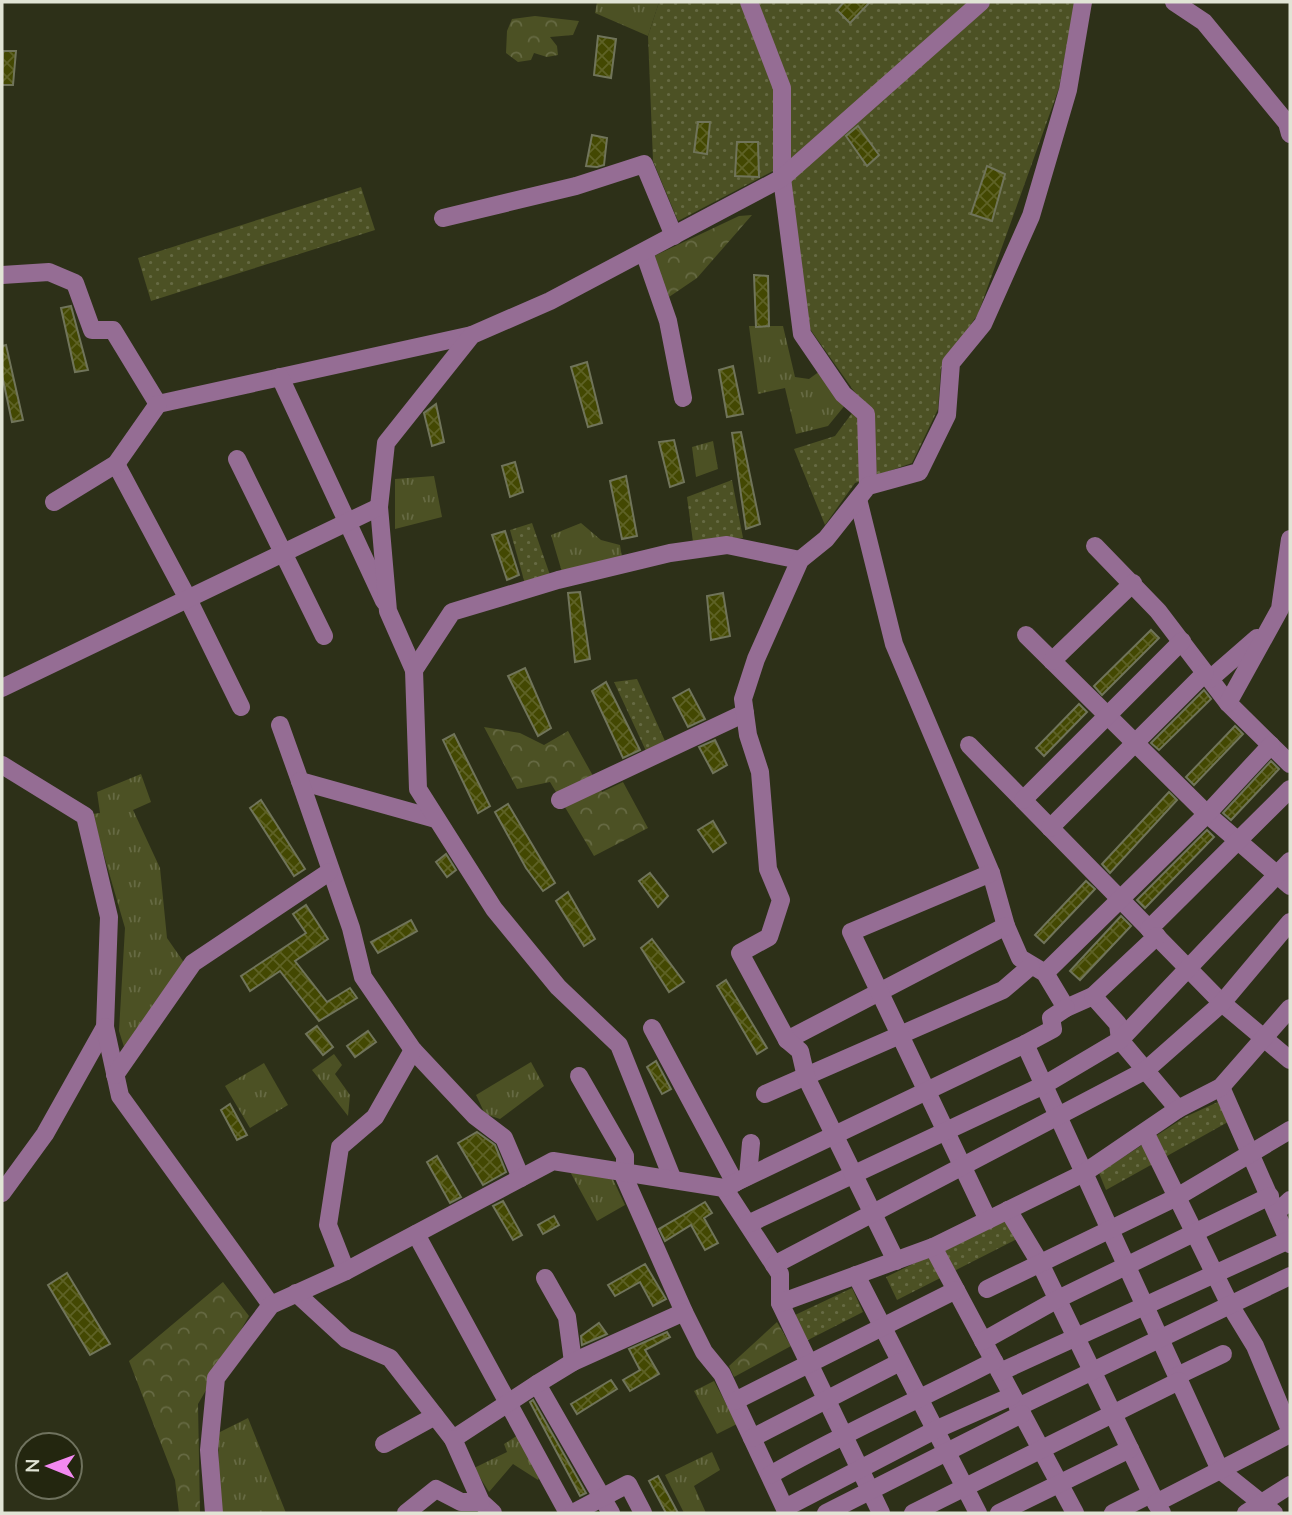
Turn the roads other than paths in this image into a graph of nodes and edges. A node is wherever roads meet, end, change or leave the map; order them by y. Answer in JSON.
{"nodes":[{"id":1,"x":749,"y":2,"type":"edge"},
{"id":2,"x":981,"y":2,"type":"edge"},
{"id":3,"x":1083,"y":2,"type":"edge"},
{"id":4,"x":1174,"y":2,"type":"edge"},
{"id":5,"x":1290,"y":134,"type":"edge"},
{"id":6,"x":782,"y":178,"type":"junction"},
{"id":7,"x":443,"y":218,"type":"dead end"},
{"id":8,"x":674,"y":236,"type":"junction"},
{"id":9,"x":644,"y":251,"type":"junction"},
{"id":10,"x":2,"y":275,"type":"edge"},
{"id":11,"x":472,"y":335,"type":"junction"},
{"id":12,"x":280,"y":377,"type":"junction"},
{"id":13,"x":683,"y":398,"type":"dead end"},
{"id":14,"x":158,"y":404,"type":"junction"},
{"id":15,"x":237,"y":459,"type":"dead end"},
{"id":16,"x":116,"y":464,"type":"junction"},
{"id":17,"x":863,"y":492,"type":"junction"},
{"id":18,"x":54,"y":502,"type":"dead end"},
{"id":19,"x":379,"y":508,"type":"junction"},
{"id":20,"x":346,"y":523,"type":"junction"},
{"id":21,"x":1290,"y":539,"type":"edge"},
{"id":22,"x":1095,"y":546,"type":"dead end"},
{"id":23,"x":282,"y":554,"type":"junction"},
{"id":24,"x":800,"y":561,"type":"junction"},
{"id":25,"x":1133,"y":583,"type":"junction"},
{"id":26,"x":188,"y":598,"type":"junction"},
{"id":27,"x":1285,"y":605,"type":"edge"},
{"id":28,"x":388,"y":611,"type":"junction"},
{"id":29,"x":1265,"y":632,"type":"junction"},
{"id":30,"x":1026,"y":635,"type":"dead end"},
{"id":31,"x":324,"y":636,"type":"dead end"},
{"id":32,"x":1182,"y":641,"type":"junction"},
{"id":33,"x":1052,"y":661,"type":"junction"},
{"id":34,"x":414,"y":670,"type":"junction"},
{"id":35,"x":1208,"y":676,"type":"junction"},
{"id":36,"x":2,"y":688,"type":"edge"},
{"id":37,"x":1228,"y":703,"type":"junction"},
{"id":38,"x":241,"y":707,"type":"dead end"},
{"id":39,"x":745,"y":713,"type":"junction"},
{"id":40,"x":1109,"y":716,"type":"junction"},
{"id":41,"x":280,"y":725,"type":"dead end"},
{"id":42,"x":1135,"y":742,"type":"junction"},
{"id":43,"x":969,"y":745,"type":"dead end"},
{"id":44,"x":1271,"y":745,"type":"junction"},
{"id":45,"x":1290,"y":764,"type":"edge"},
{"id":46,"x":2,"y":765,"type":"edge"},
{"id":47,"x":300,"y":781,"type":"junction"},
{"id":48,"x":1290,"y":789,"type":"edge"},
{"id":49,"x":560,"y":800,"type":"dead end"},
{"id":50,"x":1023,"y":800,"type":"junction"},
{"id":51,"x":1207,"y":814,"type":"junction"},
{"id":52,"x":436,"y":819,"type":"junction"},
{"id":53,"x":1050,"y":828,"type":"junction"},
{"id":54,"x":1240,"y":840,"type":"junction"},
{"id":55,"x":329,"y":872,"type":"junction"},
{"id":56,"x":990,"y":873,"type":"junction"},
{"id":57,"x":1286,"y":874,"type":"edge"},
{"id":58,"x":1120,"y":899,"type":"junction"},
{"id":59,"x":1290,"y":922,"type":"edge"},
{"id":60,"x":1006,"y":926,"type":"junction"},
{"id":61,"x":1153,"y":933,"type":"junction"},
{"id":62,"x":1188,"y":968,"type":"junction"},
{"id":63,"x":1038,"y":969,"type":"junction"},
{"id":64,"x":880,"y":993,"type":"junction"},
{"id":65,"x":1093,"y":996,"type":"junction"},
{"id":66,"x":1222,"y":1003,"type":"junction"},
{"id":67,"x":1066,"y":1008,"type":"junction"},
{"id":68,"x":1290,"y":1008,"type":"edge"},
{"id":69,"x":105,"y":1027,"type":"junction"},
{"id":70,"x":652,"y":1028,"type":"dead end"},
{"id":71,"x":1264,"y":1036,"type":"junction"},
{"id":72,"x":901,"y":1037,"type":"junction"},
{"id":73,"x":787,"y":1040,"type":"junction"},
{"id":74,"x":1120,"y":1040,"type":"junction"},
{"id":75,"x":1025,"y":1044,"type":"junction"},
{"id":76,"x":413,"y":1050,"type":"junction"},
{"id":77,"x":1290,"y":1058,"type":"edge"},
{"id":78,"x":1146,"y":1070,"type":"junction"},
{"id":79,"x":116,"y":1075,"type":"junction"},
{"id":80,"x":579,"y":1076,"type":"dead end"},
{"id":81,"x":806,"y":1077,"type":"junction"},
{"id":82,"x":1044,"y":1084,"type":"junction"},
{"id":83,"x":1222,"y":1087,"type":"junction"},
{"id":84,"x":926,"y":1090,"type":"junction"},
{"id":85,"x":765,"y":1094,"type":"dead end"},
{"id":86,"x":1178,"y":1109,"type":"junction"},
{"id":87,"x":1059,"y":1118,"type":"junction"},
{"id":88,"x":1290,"y":1130,"type":"edge"},
{"id":89,"x":946,"y":1131,"type":"junction"},
{"id":90,"x":1145,"y":1132,"type":"junction"},
{"id":91,"x":835,"y":1133,"type":"junction"},
{"id":92,"x":751,"y":1143,"type":"dead end"},
{"id":93,"x":1251,"y":1154,"type":"junction"},
{"id":94,"x":963,"y":1168,"type":"junction"},
{"id":95,"x":624,"y":1172,"type":"junction"},
{"id":96,"x":1084,"y":1173,"type":"junction"},
{"id":97,"x":856,"y":1175,"type":"junction"},
{"id":98,"x":521,"y":1178,"type":"junction"},
{"id":99,"x":673,"y":1180,"type":"junction"},
{"id":100,"x":730,"y":1186,"type":"junction"},
{"id":101,"x":2,"y":1193,"type":"edge"},
{"id":102,"x":1177,"y":1197,"type":"junction"},
{"id":103,"x":1290,"y":1200,"type":"edge"},
{"id":104,"x":1273,"y":1204,"type":"junction"},
{"id":105,"x":1008,"y":1210,"type":"junction"},
{"id":106,"x":873,"y":1211,"type":"junction"},
{"id":107,"x":988,"y":1220,"type":"junction"},
{"id":108,"x":748,"y":1224,"type":"junction"},
{"id":109,"x":1110,"y":1229,"type":"junction"},
{"id":110,"x":416,"y":1234,"type":"junction"},
{"id":111,"x":1195,"y":1234,"type":"junction"},
{"id":112,"x":1290,"y":1242,"type":"edge"},
{"id":113,"x":933,"y":1247,"type":"junction"},
{"id":114,"x":896,"y":1261,"type":"junction"},
{"id":115,"x":1040,"y":1263,"type":"junction"},
{"id":116,"x":774,"y":1265,"type":"junction"},
{"id":117,"x":1127,"y":1266,"type":"junction"},
{"id":118,"x":346,"y":1271,"type":"junction"},
{"id":119,"x":856,"y":1275,"type":"junction"},
{"id":120,"x":1215,"y":1275,"type":"junction"},
{"id":121,"x":1290,"y":1276,"type":"edge"},
{"id":122,"x":545,"y":1278,"type":"dead end"},
{"id":123,"x":987,"y":1289,"type":"dead end"},
{"id":124,"x":956,"y":1290,"type":"junction"},
{"id":125,"x":296,"y":1293,"type":"junction"},
{"id":126,"x":1058,"y":1299,"type":"junction"},
{"id":127,"x":780,"y":1303,"type":"junction"},
{"id":128,"x":271,"y":1305,"type":"junction"},
{"id":129,"x":1230,"y":1306,"type":"junction"},
{"id":130,"x":1145,"y":1307,"type":"junction"},
{"id":131,"x":684,"y":1312,"type":"junction"},
{"id":132,"x":882,"y":1327,"type":"junction"},
{"id":133,"x":1076,"y":1338,"type":"junction"},
{"id":134,"x":1160,"y":1339,"type":"junction"},
{"id":135,"x":983,"y":1341,"type":"junction"},
{"id":136,"x":1223,"y":1354,"type":"dead end"},
{"id":137,"x":573,"y":1362,"type":"junction"},
{"id":138,"x":900,"y":1362,"type":"junction"},
{"id":139,"x":808,"y":1365,"type":"junction"},
{"id":140,"x":997,"y":1366,"type":"junction"},
{"id":141,"x":1092,"y":1372,"type":"junction"},
{"id":142,"x":1178,"y":1378,"type":"junction"},
{"id":143,"x":537,"y":1384,"type":"junction"},
{"id":144,"x":919,"y":1400,"type":"junction"},
{"id":145,"x":735,"y":1401,"type":"junction"},
{"id":146,"x":825,"y":1401,"type":"junction"},
{"id":147,"x":508,"y":1403,"type":"junction"},
{"id":148,"x":1018,"y":1406,"type":"junction"},
{"id":149,"x":1113,"y":1415,"type":"junction"},
{"id":150,"x":435,"y":1416,"type":"junction"},
{"id":151,"x":935,"y":1430,"type":"junction"},
{"id":152,"x":1290,"y":1432,"type":"edge"},
{"id":153,"x":843,"y":1433,"type":"junction"},
{"id":154,"x":752,"y":1438,"type":"junction"},
{"id":155,"x":453,"y":1439,"type":"junction"},
{"id":156,"x":384,"y":1444,"type":"dead end"},
{"id":157,"x":1041,"y":1449,"type":"junction"},
{"id":158,"x":1129,"y":1449,"type":"junction"},
{"id":159,"x":948,"y":1454,"type":"junction"},
{"id":160,"x":860,"y":1470,"type":"junction"},
{"id":161,"x":1220,"y":1470,"type":"junction"},
{"id":162,"x":770,"y":1475,"type":"junction"},
{"id":163,"x":1059,"y":1484,"type":"junction"},
{"id":164,"x":1290,"y":1485,"type":"edge"},
{"id":165,"x":965,"y":1488,"type":"junction"},
{"id":166,"x":871,"y":1492,"type":"junction"},
{"id":167,"x":603,"y":1497,"type":"junction"},
{"id":168,"x":1156,"y":1503,"type":"edge"},
{"id":169,"x":780,"y":1507,"type":"edge"},
{"id":170,"x":487,"y":1508,"type":"edge"},
{"id":171,"x":1260,"y":1510,"type":"edge"},
{"id":172,"x":214,"y":1513,"type":"edge"},
{"id":173,"x":406,"y":1513,"type":"edge"},
{"id":174,"x":570,"y":1513,"type":"edge"},
{"id":175,"x":611,"y":1513,"type":"edge"},
{"id":176,"x":643,"y":1513,"type":"edge"},
{"id":177,"x":827,"y":1513,"type":"edge"},
{"id":178,"x":881,"y":1513,"type":"edge"},
{"id":179,"x":913,"y":1513,"type":"edge"},
{"id":180,"x":978,"y":1513,"type":"edge"},
{"id":181,"x":999,"y":1513,"type":"edge"},
{"id":182,"x":1075,"y":1513,"type":"edge"},
{"id":183,"x":1113,"y":1513,"type":"edge"}],
"edges":[{"from":1,"to":6,"type":"street"},
{"from":2,"to":6,"type":"street"},
{"from":3,"to":17,"type":"street"},
{"from":4,"to":5,"type":"street"},
{"from":6,"to":8,"type":"street"},
{"from":6,"to":17,"type":"street"},
{"from":7,"to":8,"type":"street"},
{"from":8,"to":9,"type":"street"},
{"from":9,"to":11,"type":"street"},
{"from":9,"to":13,"type":"street"},
{"from":10,"to":14,"type":"street"},
{"from":11,"to":12,"type":"street"},
{"from":11,"to":19,"type":"street"},
{"from":12,"to":14,"type":"street"},
{"from":12,"to":20,"type":"street"},
{"from":14,"to":16,"type":"street"},
{"from":15,"to":23,"type":"street"},
{"from":16,"to":18,"type":"street"},
{"from":16,"to":26,"type":"street"},
{"from":17,"to":24,"type":"street"},
{"from":17,"to":56,"type":"street"},
{"from":19,"to":20,"type":"street"},
{"from":19,"to":28,"type":"street"},
{"from":20,"to":23,"type":"street"},
{"from":20,"to":28,"type":"street"},
{"from":21,"to":27,"type":"street"},
{"from":22,"to":25,"type":"street"},
{"from":23,"to":26,"type":"street"},
{"from":23,"to":31,"type":"street"},
{"from":24,"to":34,"type":"street"},
{"from":24,"to":39,"type":"street"},
{"from":25,"to":32,"type":"street"},
{"from":25,"to":33,"type":"street"},
{"from":26,"to":36,"type":"street"},
{"from":26,"to":38,"type":"street"},
{"from":27,"to":29,"type":"street"},
{"from":28,"to":34,"type":"street"},
{"from":29,"to":35,"type":"street"},
{"from":29,"to":37,"type":"street"},
{"from":30,"to":33,"type":"street"},
{"from":32,"to":35,"type":"street"},
{"from":32,"to":40,"type":"street"},
{"from":33,"to":40,"type":"street"},
{"from":34,"to":52,"type":"street"},
{"from":35,"to":37,"type":"street"},
{"from":35,"to":42,"type":"street"},
{"from":37,"to":44,"type":"street"},
{"from":39,"to":49,"type":"street"},
{"from":39,"to":73,"type":"street"},
{"from":40,"to":42,"type":"street"},
{"from":40,"to":50,"type":"street"},
{"from":41,"to":47,"type":"street"},
{"from":42,"to":51,"type":"street"},
{"from":42,"to":53,"type":"street"},
{"from":43,"to":50,"type":"street"},
{"from":44,"to":45,"type":"street"},
{"from":44,"to":51,"type":"street"},
{"from":46,"to":69,"type":"street"},
{"from":47,"to":52,"type":"street"},
{"from":47,"to":55,"type":"street"},
{"from":48,"to":54,"type":"street"},
{"from":50,"to":53,"type":"street"},
{"from":51,"to":54,"type":"street"},
{"from":51,"to":58,"type":"street"},
{"from":52,"to":99,"type":"street"},
{"from":53,"to":58,"type":"street"},
{"from":54,"to":57,"type":"street"},
{"from":54,"to":61,"type":"street"},
{"from":55,"to":76,"type":"street"},
{"from":55,"to":79,"type":"street"},
{"from":56,"to":60,"type":"street"},
{"from":56,"to":64,"type":"street"},
{"from":57,"to":62,"type":"street"},
{"from":58,"to":61,"type":"street"},
{"from":58,"to":63,"type":"street"},
{"from":59,"to":66,"type":"street"},
{"from":60,"to":63,"type":"street"},
{"from":60,"to":64,"type":"street"},
{"from":61,"to":62,"type":"street"},
{"from":61,"to":65,"type":"street"},
{"from":62,"to":66,"type":"street"},
{"from":62,"to":74,"type":"street"},
{"from":63,"to":67,"type":"street"},
{"from":63,"to":72,"type":"street"},
{"from":64,"to":72,"type":"street"},
{"from":64,"to":73,"type":"street"},
{"from":65,"to":67,"type":"street"},
{"from":65,"to":74,"type":"street"},
{"from":66,"to":71,"type":"street"},
{"from":66,"to":78,"type":"street"},
{"from":67,"to":75,"type":"street"},
{"from":68,"to":71,"type":"street"},
{"from":69,"to":79,"type":"street"},
{"from":69,"to":101,"type":"street"},
{"from":70,"to":100,"type":"street"},
{"from":71,"to":77,"type":"street"},
{"from":71,"to":83,"type":"street"},
{"from":72,"to":81,"type":"street"},
{"from":72,"to":84,"type":"street"},
{"from":73,"to":81,"type":"street"},
{"from":74,"to":78,"type":"street"},
{"from":74,"to":82,"type":"street"},
{"from":75,"to":82,"type":"street"},
{"from":75,"to":84,"type":"street"},
{"from":76,"to":98,"type":"street"},
{"from":76,"to":118,"type":"street"},
{"from":78,"to":86,"type":"street"},
{"from":78,"to":87,"type":"street"},
{"from":79,"to":128,"type":"street"},
{"from":80,"to":95,"type":"street"},
{"from":81,"to":85,"type":"street"},
{"from":81,"to":91,"type":"street"},
{"from":82,"to":87,"type":"street"},
{"from":82,"to":89,"type":"street"},
{"from":83,"to":86,"type":"street"},
{"from":83,"to":93,"type":"street"},
{"from":84,"to":89,"type":"street"},
{"from":84,"to":91,"type":"street"},
{"from":86,"to":90,"type":"street"},
{"from":87,"to":94,"type":"street"},
{"from":87,"to":96,"type":"street"},
{"from":88,"to":93,"type":"street"},
{"from":89,"to":94,"type":"street"},
{"from":89,"to":97,"type":"street"},
{"from":90,"to":96,"type":"street"},
{"from":90,"to":102,"type":"street"},
{"from":91,"to":97,"type":"street"},
{"from":91,"to":100,"type":"street"},
{"from":92,"to":100,"type":"street"},
{"from":93,"to":102,"type":"street"},
{"from":93,"to":104,"type":"street"},
{"from":94,"to":106,"type":"street"},
{"from":94,"to":107,"type":"street"},
{"from":95,"to":98,"type":"street"},
{"from":95,"to":99,"type":"street"},
{"from":95,"to":131,"type":"street"},
{"from":96,"to":105,"type":"street"},
{"from":96,"to":109,"type":"street"},
{"from":97,"to":106,"type":"street"},
{"from":97,"to":108,"type":"street"},
{"from":98,"to":110,"type":"street"},
{"from":99,"to":100,"type":"street"},
{"from":100,"to":108,"type":"street"},
{"from":102,"to":109,"type":"street"},
{"from":102,"to":111,"type":"street"},
{"from":103,"to":104,"type":"street"},
{"from":104,"to":111,"type":"street"},
{"from":104,"to":112,"type":"street"},
{"from":105,"to":107,"type":"street"},
{"from":105,"to":115,"type":"street"},
{"from":106,"to":114,"type":"street"},
{"from":106,"to":116,"type":"street"},
{"from":107,"to":113,"type":"street"},
{"from":108,"to":116,"type":"street"},
{"from":109,"to":115,"type":"street"},
{"from":109,"to":117,"type":"street"},
{"from":110,"to":118,"type":"street"},
{"from":110,"to":147,"type":"street"},
{"from":111,"to":117,"type":"street"},
{"from":111,"to":120,"type":"street"},
{"from":112,"to":120,"type":"street"},
{"from":113,"to":114,"type":"street"},
{"from":113,"to":124,"type":"street"},
{"from":114,"to":119,"type":"street"},
{"from":115,"to":123,"type":"street"},
{"from":115,"to":126,"type":"street"},
{"from":116,"to":127,"type":"street"},
{"from":117,"to":126,"type":"street"},
{"from":117,"to":130,"type":"street"},
{"from":118,"to":125,"type":"street"},
{"from":119,"to":127,"type":"street"},
{"from":119,"to":132,"type":"street"},
{"from":120,"to":129,"type":"street"},
{"from":120,"to":130,"type":"street"},
{"from":121,"to":129,"type":"street"},
{"from":122,"to":137,"type":"street"},
{"from":124,"to":132,"type":"street"},
{"from":124,"to":135,"type":"street"},
{"from":125,"to":128,"type":"street"},
{"from":125,"to":150,"type":"street"},
{"from":126,"to":133,"type":"street"},
{"from":126,"to":135,"type":"street"},
{"from":127,"to":139,"type":"street"},
{"from":128,"to":172,"type":"street"},
{"from":129,"to":134,"type":"street"},
{"from":129,"to":152,"type":"street"},
{"from":130,"to":133,"type":"street"},
{"from":130,"to":134,"type":"street"},
{"from":131,"to":137,"type":"street"},
{"from":131,"to":145,"type":"street"},
{"from":132,"to":138,"type":"street"},
{"from":132,"to":139,"type":"street"},
{"from":133,"to":140,"type":"street"},
{"from":133,"to":141,"type":"street"},
{"from":134,"to":141,"type":"street"},
{"from":134,"to":142,"type":"street"},
{"from":135,"to":140,"type":"street"},
{"from":136,"to":142,"type":"street"},
{"from":137,"to":143,"type":"street"},
{"from":138,"to":144,"type":"street"},
{"from":138,"to":146,"type":"street"},
{"from":139,"to":145,"type":"street"},
{"from":139,"to":146,"type":"street"},
{"from":140,"to":144,"type":"street"},
{"from":140,"to":148,"type":"street"},
{"from":141,"to":148,"type":"street"},
{"from":141,"to":149,"type":"street"},
{"from":142,"to":149,"type":"street"},
{"from":142,"to":161,"type":"street"},
{"from":143,"to":147,"type":"street"},
{"from":143,"to":167,"type":"street"},
{"from":144,"to":151,"type":"street"},
{"from":144,"to":153,"type":"street"},
{"from":145,"to":154,"type":"street"},
{"from":146,"to":153,"type":"street"},
{"from":146,"to":154,"type":"street"},
{"from":147,"to":155,"type":"street"},
{"from":147,"to":174,"type":"street"},
{"from":148,"to":151,"type":"street"},
{"from":148,"to":157,"type":"street"},
{"from":148,"to":159,"type":"street"},
{"from":149,"to":157,"type":"street"},
{"from":149,"to":158,"type":"street"},
{"from":150,"to":155,"type":"street"},
{"from":150,"to":156,"type":"street"},
{"from":151,"to":159,"type":"street"},
{"from":151,"to":160,"type":"street"},
{"from":152,"to":161,"type":"street"},
{"from":153,"to":160,"type":"street"},
{"from":153,"to":162,"type":"street"},
{"from":154,"to":162,"type":"street"},
{"from":155,"to":170,"type":"street"},
{"from":157,"to":163,"type":"street"},
{"from":157,"to":165,"type":"street"},
{"from":158,"to":163,"type":"street"},
{"from":158,"to":168,"type":"street"},
{"from":159,"to":165,"type":"street"},
{"from":159,"to":166,"type":"street"},
{"from":160,"to":166,"type":"street"},
{"from":160,"to":169,"type":"street"},
{"from":161,"to":168,"type":"street"},
{"from":161,"to":171,"type":"street"},
{"from":162,"to":169,"type":"street"},
{"from":163,"to":181,"type":"street"},
{"from":163,"to":182,"type":"street"},
{"from":164,"to":171,"type":"street"},
{"from":165,"to":179,"type":"street"},
{"from":165,"to":180,"type":"street"},
{"from":166,"to":177,"type":"street"},
{"from":166,"to":178,"type":"street"},
{"from":167,"to":174,"type":"street"},
{"from":167,"to":175,"type":"street"},
{"from":167,"to":176,"type":"street"},
{"from":168,"to":183,"type":"street"},
{"from":170,"to":173,"type":"street"}]}
